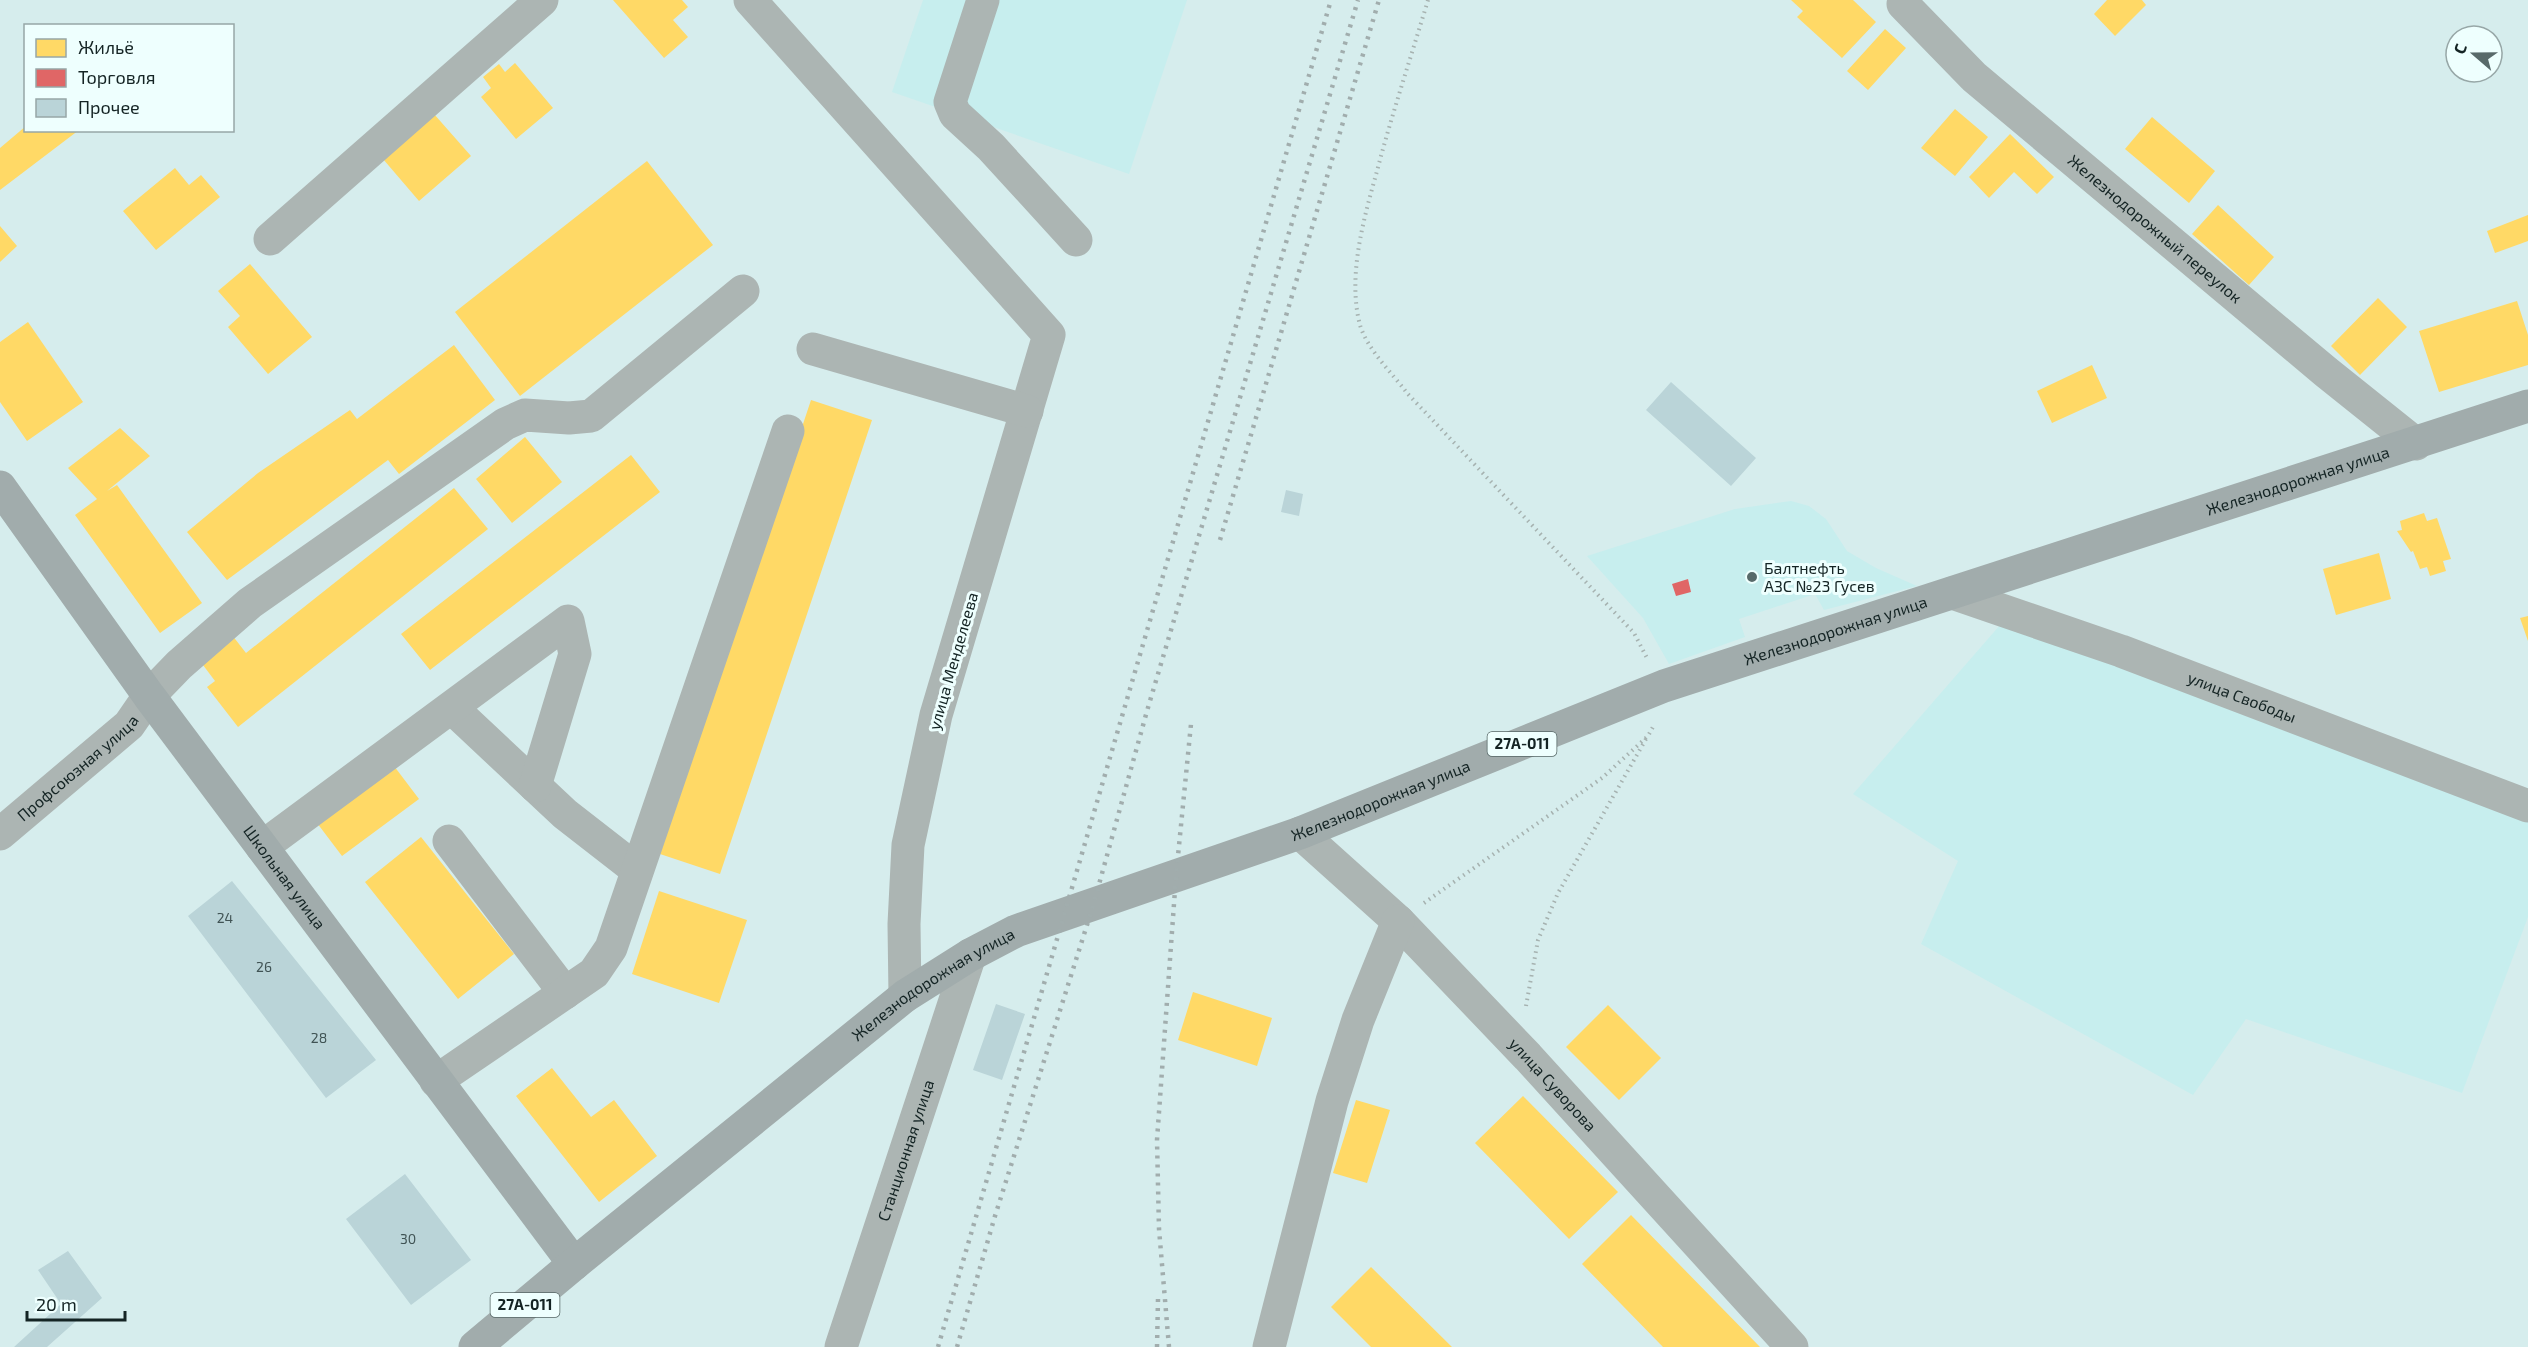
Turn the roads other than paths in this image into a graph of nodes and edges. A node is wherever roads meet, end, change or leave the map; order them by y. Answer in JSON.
{"nodes":[{"id":1,"x":542,"y":0,"type":"edge"},
{"id":2,"x":750,"y":0,"type":"edge"},
{"id":3,"x":983,"y":0,"type":"edge"},
{"id":4,"x":1903,"y":4,"type":"dead end"},
{"id":5,"x":270,"y":239,"type":"dead end"},
{"id":6,"x":1076,"y":240,"type":"dead end"},
{"id":7,"x":743,"y":291,"type":"dead end"},
{"id":8,"x":813,"y":350,"type":"dead end"},
{"id":9,"x":2528,"y":406,"type":"edge"},
{"id":10,"x":1027,"y":411,"type":"junction"},
{"id":11,"x":788,"y":431,"type":"dead end"},
{"id":12,"x":2416,"y":444,"type":"junction"},
{"id":13,"x":0,"y":487,"type":"edge"},
{"id":14,"x":1952,"y":593,"type":"junction"},
{"id":15,"x":149,"y":696,"type":"junction"},
{"id":16,"x":452,"y":708,"type":"junction"},
{"id":17,"x":536,"y":786,"type":"junction"},
{"id":18,"x":2528,"y":806,"type":"edge"},
{"id":19,"x":1300,"y":833,"type":"junction"},
{"id":20,"x":0,"y":834,"type":"edge"},
{"id":21,"x":449,"y":841,"type":"dead end"},
{"id":22,"x":262,"y":847,"type":"junction"},
{"id":23,"x":637,"y":870,"type":"junction"},
{"id":24,"x":1398,"y":921,"type":"junction"},
{"id":25,"x":970,"y":955,"type":"junction"},
{"id":26,"x":565,"y":993,"type":"junction"},
{"id":27,"x":905,"y":996,"type":"junction"},
{"id":28,"x":436,"y":1081,"type":"junction"},
{"id":29,"x":574,"y":1264,"type":"junction"},
{"id":30,"x":476,"y":1347,"type":"edge"},
{"id":31,"x":842,"y":1347,"type":"edge"},
{"id":32,"x":1269,"y":1347,"type":"edge"},
{"id":33,"x":1792,"y":1347,"type":"edge"}],
"edges":[{"from":1,"to":5,"type":"street"},
{"from":2,"to":10,"type":"street","name":"улица Менделеева"},
{"from":3,"to":6,"type":"street"},
{"from":4,"to":12,"type":"street","name":"Железнодорожный переулок"},
{"from":7,"to":15,"type":"street","name":"Профсоюзная улица"},
{"from":8,"to":10,"type":"street"},
{"from":9,"to":12,"type":"main road","name":"Железнодорожная улица","number":"27А-011"},
{"from":10,"to":27,"type":"street","name":"улица Менделеева"},
{"from":11,"to":23,"type":"street"},
{"from":12,"to":14,"type":"main road","name":"Железнодорожная улица","number":"27А-011"},
{"from":13,"to":15,"type":"main road","name":"Школьная улица"},
{"from":14,"to":18,"type":"street","name":"улица Свободы"},
{"from":14,"to":19,"type":"main road","name":"Железнодорожная улица","number":"27А-011"},
{"from":15,"to":20,"type":"street","name":"Профсоюзная улица"},
{"from":15,"to":22,"type":"main road","name":"Школьная улица"},
{"from":16,"to":17,"type":"street"},
{"from":16,"to":17,"type":"street"},
{"from":16,"to":22,"type":"street"},
{"from":17,"to":23,"type":"street"},
{"from":19,"to":24,"type":"street","name":"улица Суворова"},
{"from":19,"to":25,"type":"main road","name":"Железнодорожная улица","number":"27А-011"},
{"from":21,"to":26,"type":"street"},
{"from":22,"to":28,"type":"main road","name":"Школьная улица"},
{"from":23,"to":26,"type":"street"},
{"from":24,"to":32,"type":"street"},
{"from":24,"to":33,"type":"street","name":"улица Суворова"},
{"from":25,"to":27,"type":"main road","name":"Железнодорожная улица","number":"27А-011"},
{"from":25,"to":31,"type":"street","name":"Станционная улица"},
{"from":26,"to":28,"type":"street"},
{"from":27,"to":29,"type":"main road","name":"Железнодорожная улица","number":"27А-011"},
{"from":28,"to":29,"type":"main road","name":"Школьная улица"},
{"from":29,"to":30,"type":"main road","name":"Железнодорожная улица","number":"27А-011"}]}
